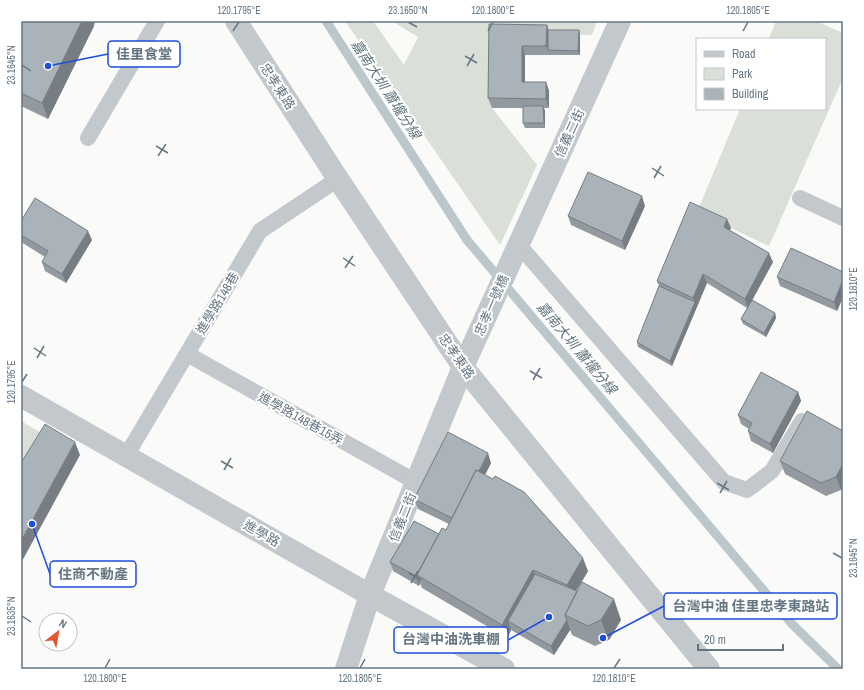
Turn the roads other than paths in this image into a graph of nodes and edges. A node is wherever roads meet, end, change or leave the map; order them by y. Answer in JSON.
{"nodes":[{"id":1,"x":157,"y":21,"type":"edge"},
{"id":2,"x":236,"y":21,"type":"edge"},
{"id":3,"x":620,"y":21,"type":"edge"},
{"id":4,"x":88,"y":138,"type":"dead end"},
{"id":5,"x":338,"y":179,"type":"junction"},
{"id":6,"x":800,"y":198,"type":"dead end"},
{"id":7,"x":843,"y":218,"type":"edge"},
{"id":8,"x":518,"y":244,"type":"junction"},
{"id":9,"x":186,"y":354,"type":"junction"},
{"id":10,"x":464,"y":366,"type":"junction"},
{"id":11,"x":21,"y":396,"type":"edge"},
{"id":12,"x":802,"y":421,"type":"edge"},
{"id":13,"x":126,"y":456,"type":"junction"},
{"id":14,"x":416,"y":482,"type":"junction"},
{"id":15,"x":370,"y":595,"type":"junction"},
{"id":16,"x":346,"y":669,"type":"edge"},
{"id":17,"x":504,"y":669,"type":"edge"},
{"id":18,"x":709,"y":669,"type":"edge"}],
"edges":[{"from":1,"to":4,"type":"lane"},
{"from":2,"to":5,"type":"street","name":"忠孝東路"},
{"from":3,"to":8,"type":"street","name":"信義二街"},
{"from":5,"to":9,"type":"lane","name":"進學路148巷"},
{"from":5,"to":10,"type":"street","name":"忠孝東路"},
{"from":6,"to":7,"type":"lane"},
{"from":8,"to":10,"type":"street","name":"忠孝一號橋"},
{"from":8,"to":12,"type":"lane"},
{"from":9,"to":13,"type":"lane","name":"進學路148巷"},
{"from":9,"to":14,"type":"lane","name":"進學路148巷15弄"},
{"from":10,"to":14,"type":"street","name":"信義二街"},
{"from":10,"to":18,"type":"street","name":"忠孝東路"},
{"from":11,"to":13,"type":"street","name":"進學路"},
{"from":13,"to":15,"type":"street","name":"進學路"},
{"from":14,"to":15,"type":"street","name":"信義二街"},
{"from":15,"to":16,"type":"street","name":"信義二街"},
{"from":15,"to":17,"type":"street","name":"進學路"}]}
